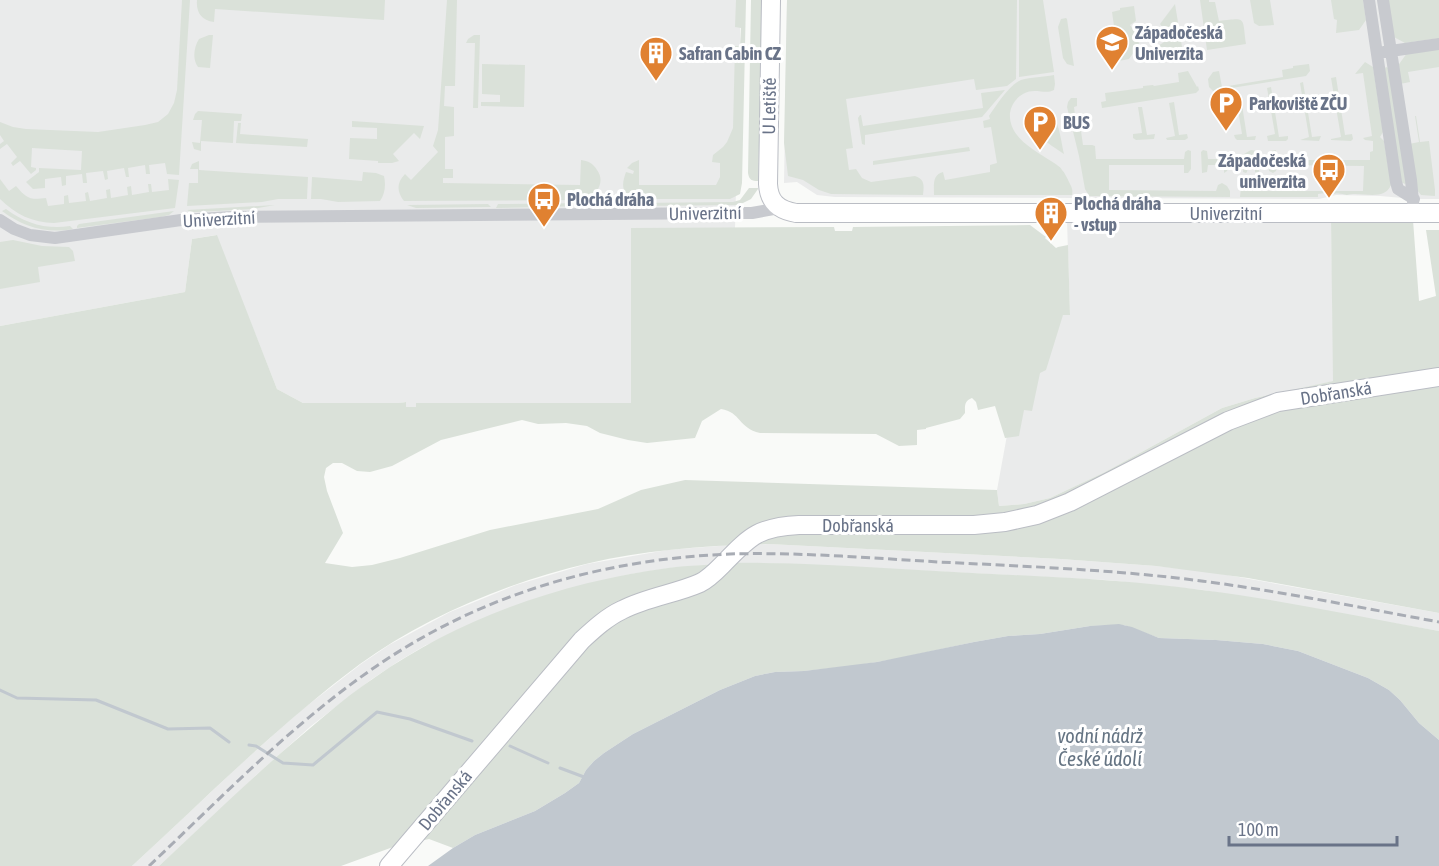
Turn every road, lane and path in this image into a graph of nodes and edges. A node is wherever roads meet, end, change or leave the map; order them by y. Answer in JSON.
{"nodes":[{"id":1,"x":771,"y":0,"type":"edge"},
{"id":2,"x":1369,"y":0,"type":"edge"},
{"id":3,"x":1383,"y":0,"type":"edge"},
{"id":4,"x":1439,"y":44,"type":"edge"},
{"id":5,"x":1391,"y":51,"type":"junction"},
{"id":6,"x":1374,"y":54,"type":"junction"},
{"id":7,"x":1414,"y":206,"type":"junction"},
{"id":8,"x":779,"y":208,"type":"junction"},
{"id":9,"x":1439,"y":213,"type":"edge"},
{"id":10,"x":1,"y":222,"type":"edge"},
{"id":11,"x":1439,"y":376,"type":"edge"},
{"id":12,"x":389,"y":866,"type":"edge"}],
"edges":[{"from":1,"to":8,"type":"street","name":"U Letiště"},
{"from":2,"to":6,"type":"street"},
{"from":3,"to":5,"type":"street"},
{"from":4,"to":5,"type":"street"},
{"from":5,"to":6,"type":"street"},
{"from":5,"to":7,"type":"street"},
{"from":6,"to":7,"type":"street"},
{"from":7,"to":8,"type":"street","name":"Univerzitní"},
{"from":7,"to":9,"type":"street","name":"Univerzitní"},
{"from":8,"to":10,"type":"street","name":"Univerzitní"},
{"from":11,"to":12,"type":"street","name":"Dobřanská"}]}
